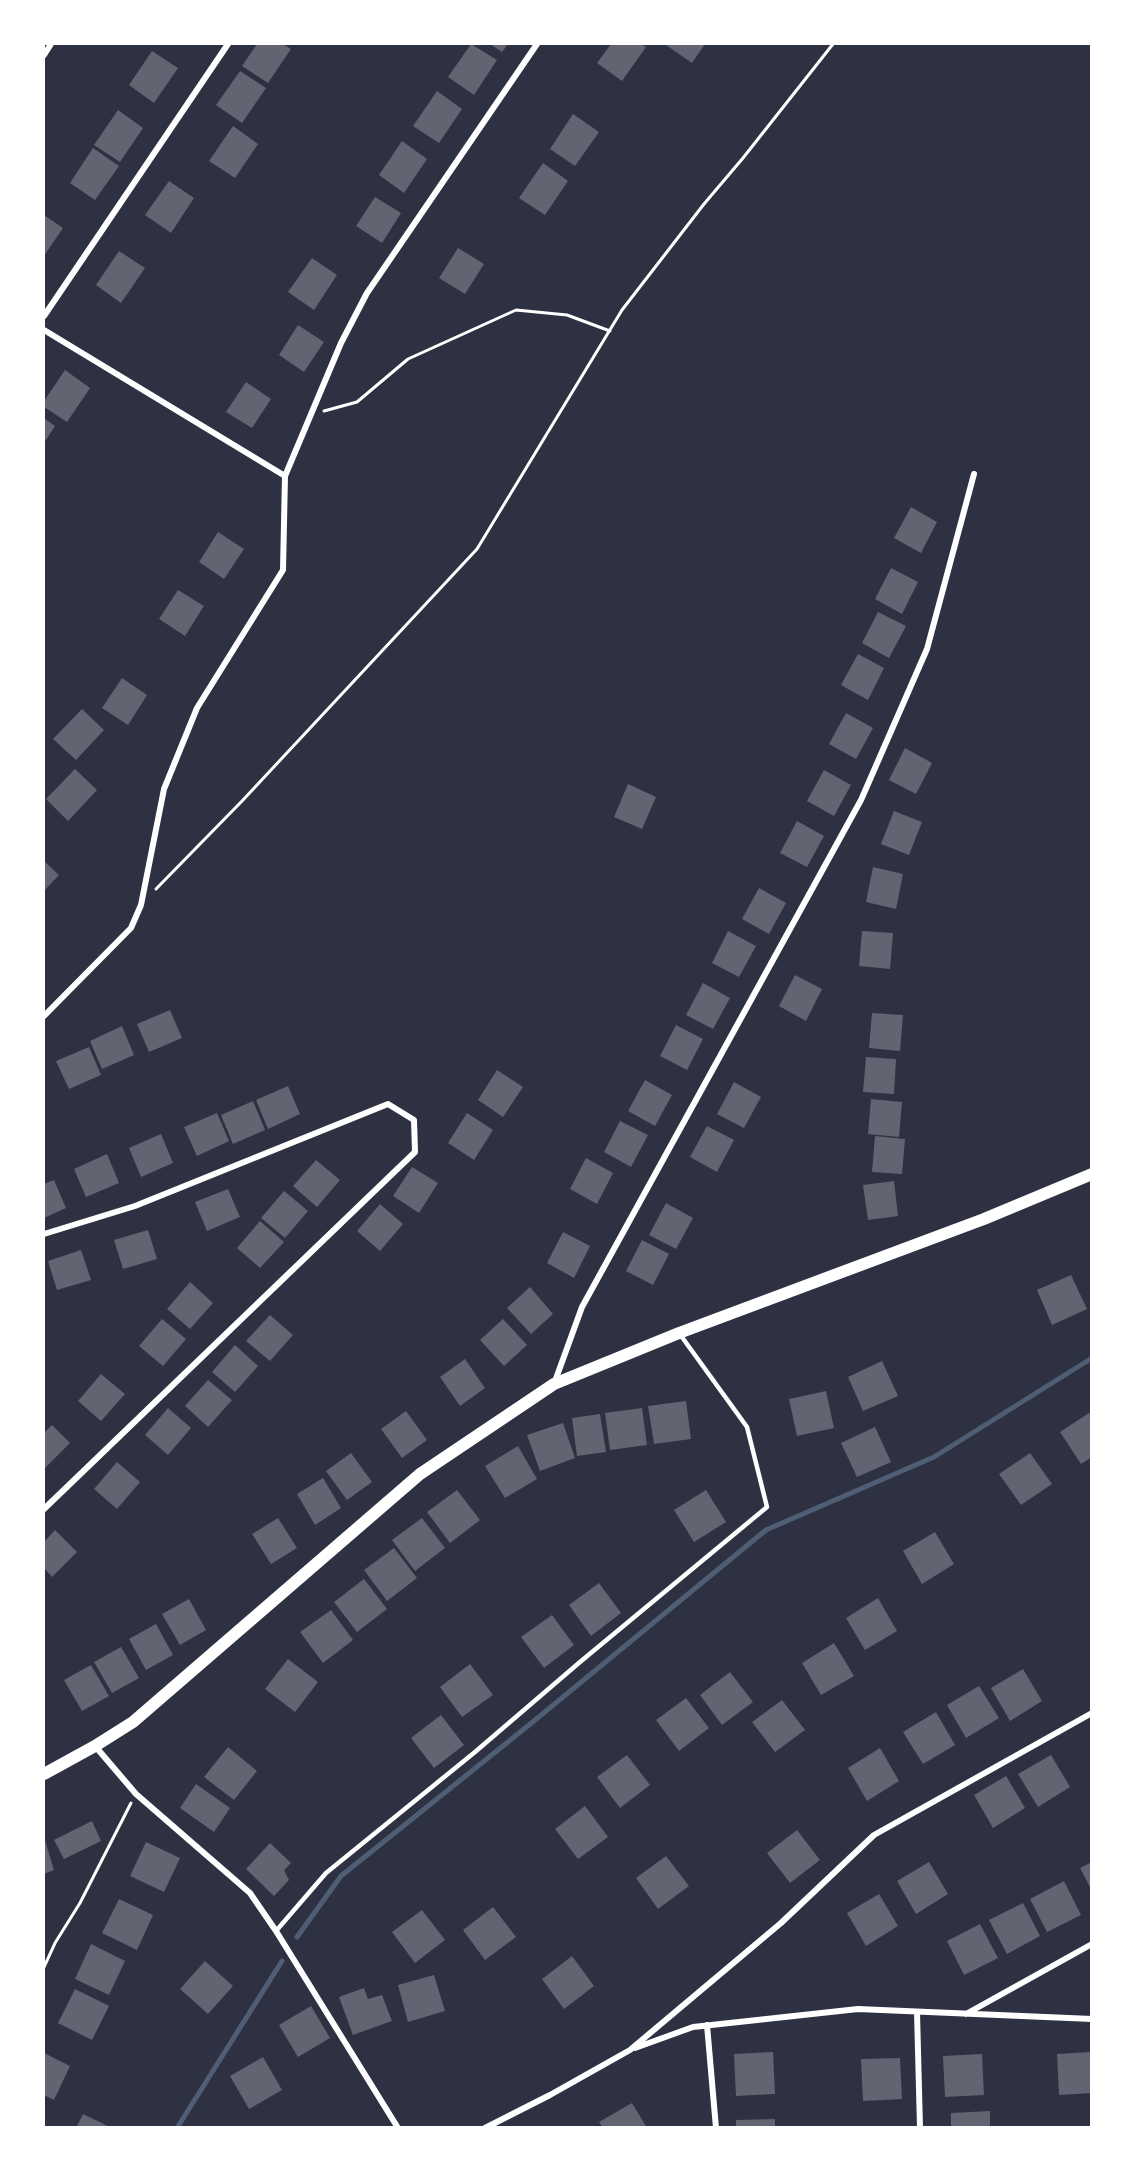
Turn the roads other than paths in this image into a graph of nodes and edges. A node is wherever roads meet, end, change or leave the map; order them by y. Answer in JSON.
{"nodes":[{"id":1,"x":51,"y":44,"type":"edge"},
{"id":2,"x":228,"y":44,"type":"edge"},
{"id":3,"x":537,"y":44,"type":"edge"},
{"id":4,"x":44,"y":55,"type":"edge"},
{"id":5,"x":44,"y":316,"type":"edge"},
{"id":6,"x":44,"y":330,"type":"edge"},
{"id":7,"x":974,"y":474,"type":"dead end"},
{"id":8,"x":285,"y":476,"type":"junction"},
{"id":9,"x":44,"y":1016,"type":"edge"},
{"id":10,"x":1092,"y":1174,"type":"edge"},
{"id":11,"x":44,"y":1234,"type":"edge"},
{"id":12,"x":680,"y":1333,"type":"junction"},
{"id":13,"x":554,"y":1384,"type":"junction"},
{"id":14,"x":44,"y":1509,"type":"edge"},
{"id":15,"x":1092,"y":1713,"type":"edge"},
{"id":16,"x":95,"y":1746,"type":"junction"},
{"id":17,"x":44,"y":1774,"type":"edge"},
{"id":18,"x":276,"y":1931,"type":"junction"},
{"id":19,"x":1092,"y":1944,"type":"edge"},
{"id":20,"x":917,"y":2012,"type":"junction"},
{"id":21,"x":964,"y":2015,"type":"junction"},
{"id":22,"x":1092,"y":2019,"type":"edge"},
{"id":23,"x":707,"y":2025,"type":"junction"},
{"id":24,"x":630,"y":2050,"type":"junction"},
{"id":25,"x":398,"y":2127,"type":"edge"},
{"id":26,"x":485,"y":2127,"type":"edge"},
{"id":27,"x":716,"y":2127,"type":"edge"},
{"id":28,"x":920,"y":2127,"type":"edge"}],
"edges":[{"from":1,"to":4,"type":"street"},
{"from":2,"to":5,"type":"street"},
{"from":3,"to":8,"type":"street"},
{"from":6,"to":8,"type":"street"},
{"from":7,"to":13,"type":"street"},
{"from":8,"to":9,"type":"street"},
{"from":10,"to":12,"type":"main road"},
{"from":11,"to":14,"type":"street"},
{"from":12,"to":13,"type":"main road"},
{"from":12,"to":18,"type":"lane"},
{"from":13,"to":16,"type":"main road"},
{"from":15,"to":24,"type":"street"},
{"from":16,"to":17,"type":"main road"},
{"from":16,"to":18,"type":"street"},
{"from":18,"to":25,"type":"street"},
{"from":19,"to":21,"type":"street"},
{"from":20,"to":21,"type":"street"},
{"from":20,"to":23,"type":"street"},
{"from":20,"to":28,"type":"street"},
{"from":21,"to":22,"type":"street"},
{"from":23,"to":24,"type":"street"},
{"from":23,"to":27,"type":"street"},
{"from":24,"to":26,"type":"street"}]}
